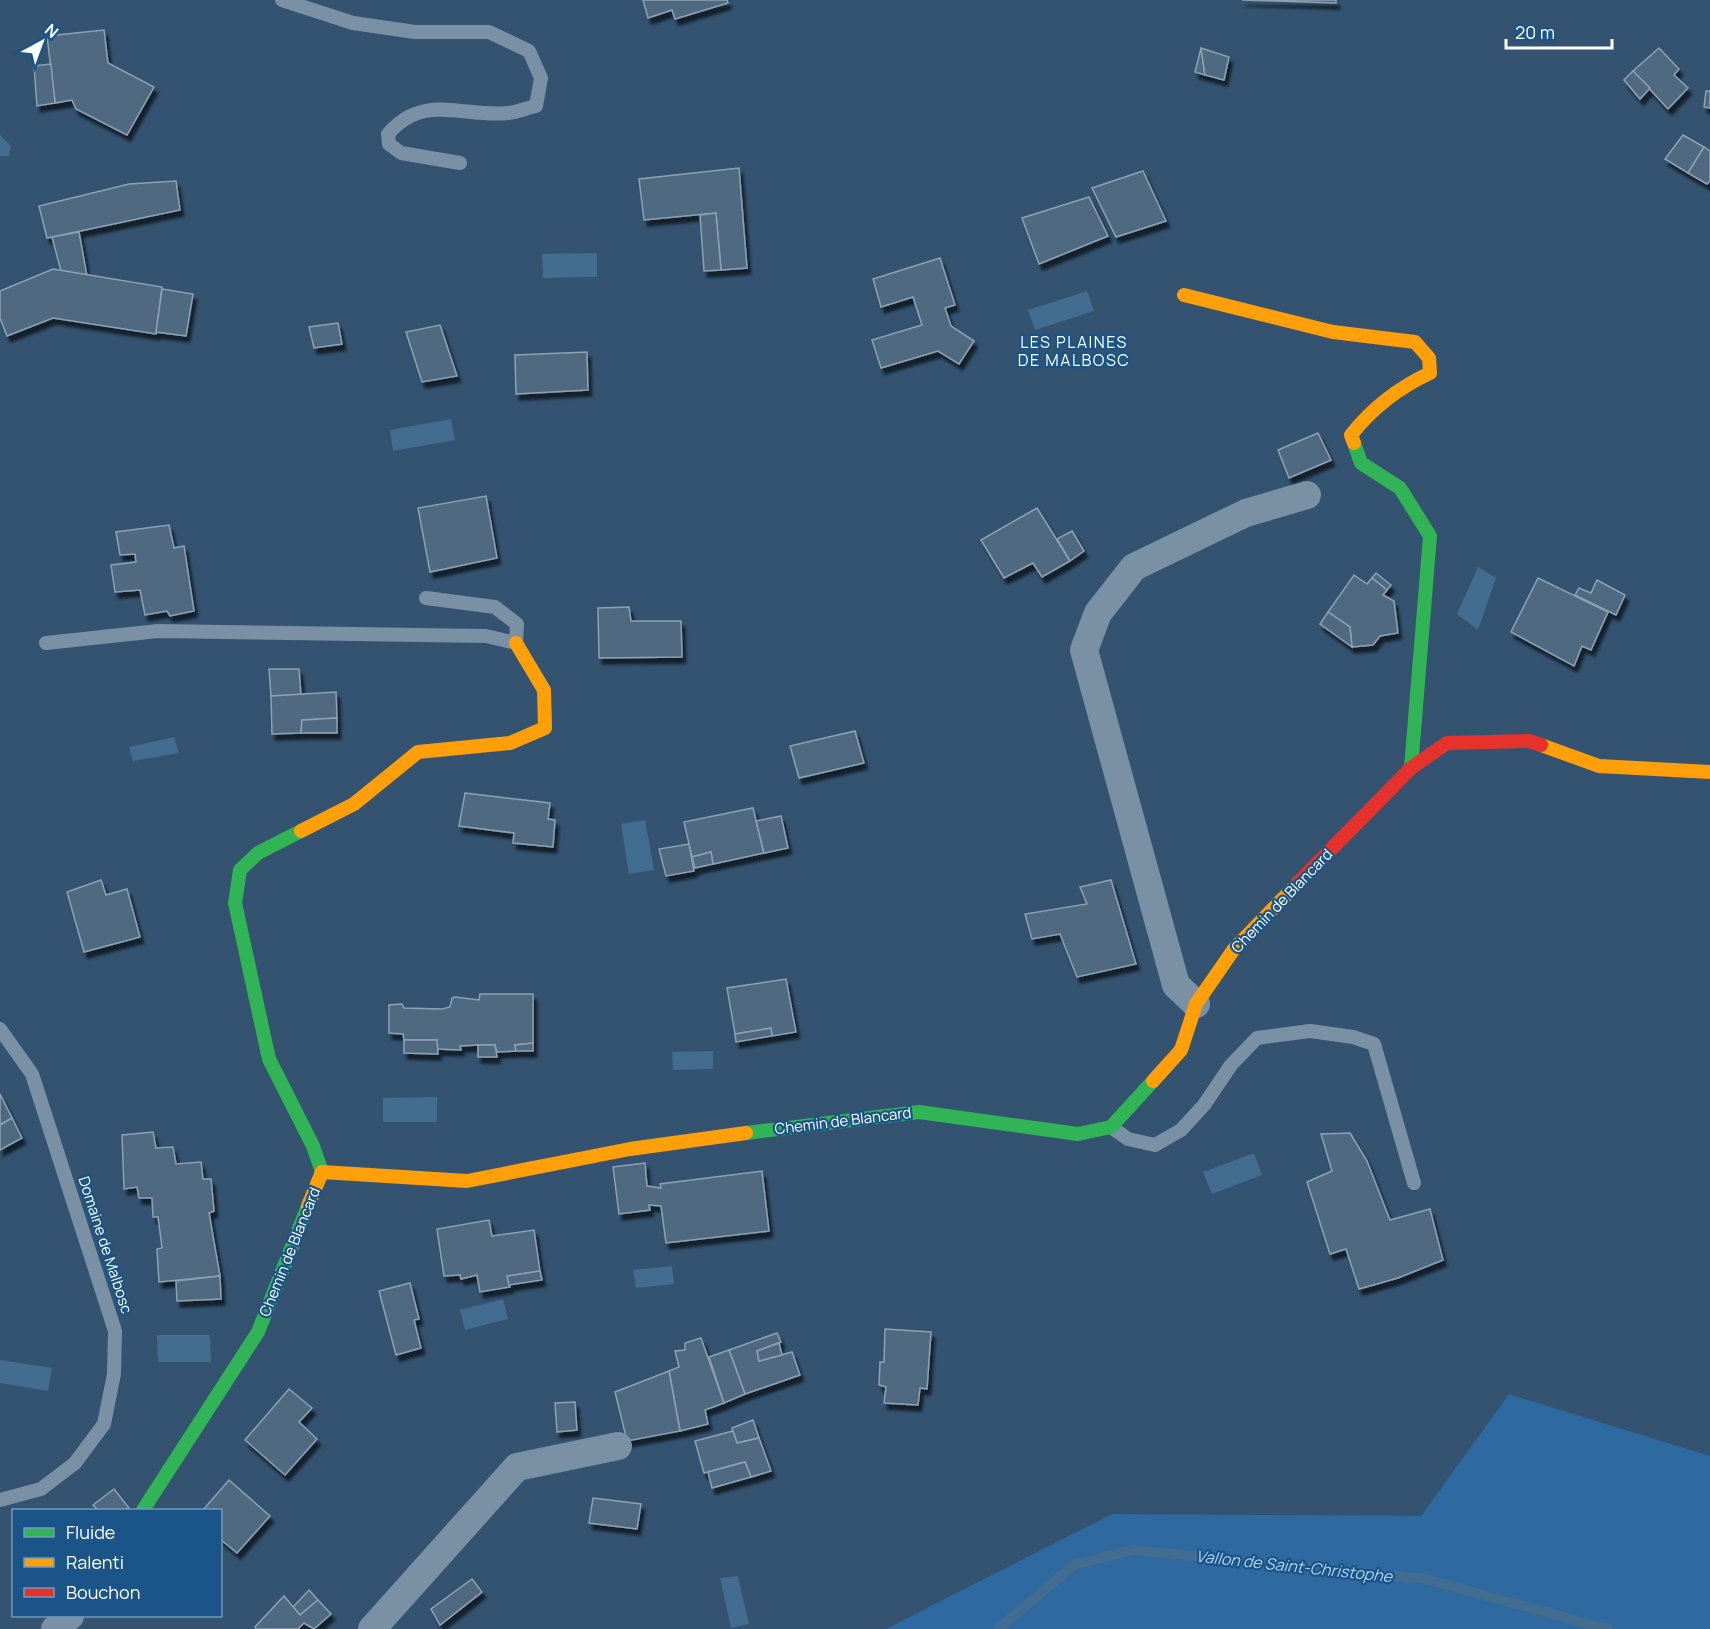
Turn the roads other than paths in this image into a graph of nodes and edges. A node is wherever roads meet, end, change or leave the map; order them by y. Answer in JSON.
{"nodes":[{"id":1,"x":282,"y":0,"type":"edge"},
{"id":2,"x":460,"y":163,"type":"dead end"},
{"id":3,"x":1184,"y":295,"type":"dead end"},
{"id":4,"x":1307,"y":495,"type":"dead end"},
{"id":5,"x":426,"y":598,"type":"dead end"},
{"id":6,"x":46,"y":643,"type":"dead end"},
{"id":7,"x":516,"y":643,"type":"junction"},
{"id":8,"x":1411,"y":768,"type":"junction"},
{"id":9,"x":1710,"y":772,"type":"edge"},
{"id":10,"x":1196,"y":1004,"type":"junction"},
{"id":11,"x":0,"y":1029,"type":"edge"},
{"id":12,"x":1111,"y":1126,"type":"junction"},
{"id":13,"x":322,"y":1172,"type":"junction"},
{"id":14,"x":1414,"y":1183,"type":"dead end"},
{"id":15,"x":618,"y":1446,"type":"dead end"},
{"id":16,"x":0,"y":1500,"type":"edge"},
{"id":17,"x":144,"y":1509,"type":"edge"},
{"id":18,"x":69,"y":1617,"type":"edge"},
{"id":19,"x":55,"y":1629,"type":"edge"},
{"id":20,"x":372,"y":1629,"type":"edge"}],
"edges":[{"from":1,"to":2,"type":"lane"},
{"from":3,"to":8,"type":"street"},
{"from":4,"to":10,"type":"street"},
{"from":5,"to":7,"type":"lane"},
{"from":6,"to":7,"type":"lane"},
{"from":7,"to":13,"type":"street"},
{"from":8,"to":9,"type":"street","name":"Chemin de Blancard"},
{"from":8,"to":10,"type":"street","name":"Chemin de Blancard"},
{"from":10,"to":12,"type":"street","name":"Chemin de Blancard"},
{"from":11,"to":16,"type":"lane","name":"Domaine de Malbosc"},
{"from":12,"to":13,"type":"street","name":"Chemin de Blancard"},
{"from":12,"to":14,"type":"lane"},
{"from":13,"to":17,"type":"street","name":"Chemin de Blancard"},
{"from":15,"to":20,"type":"street"},
{"from":18,"to":19,"type":"street"}]}
